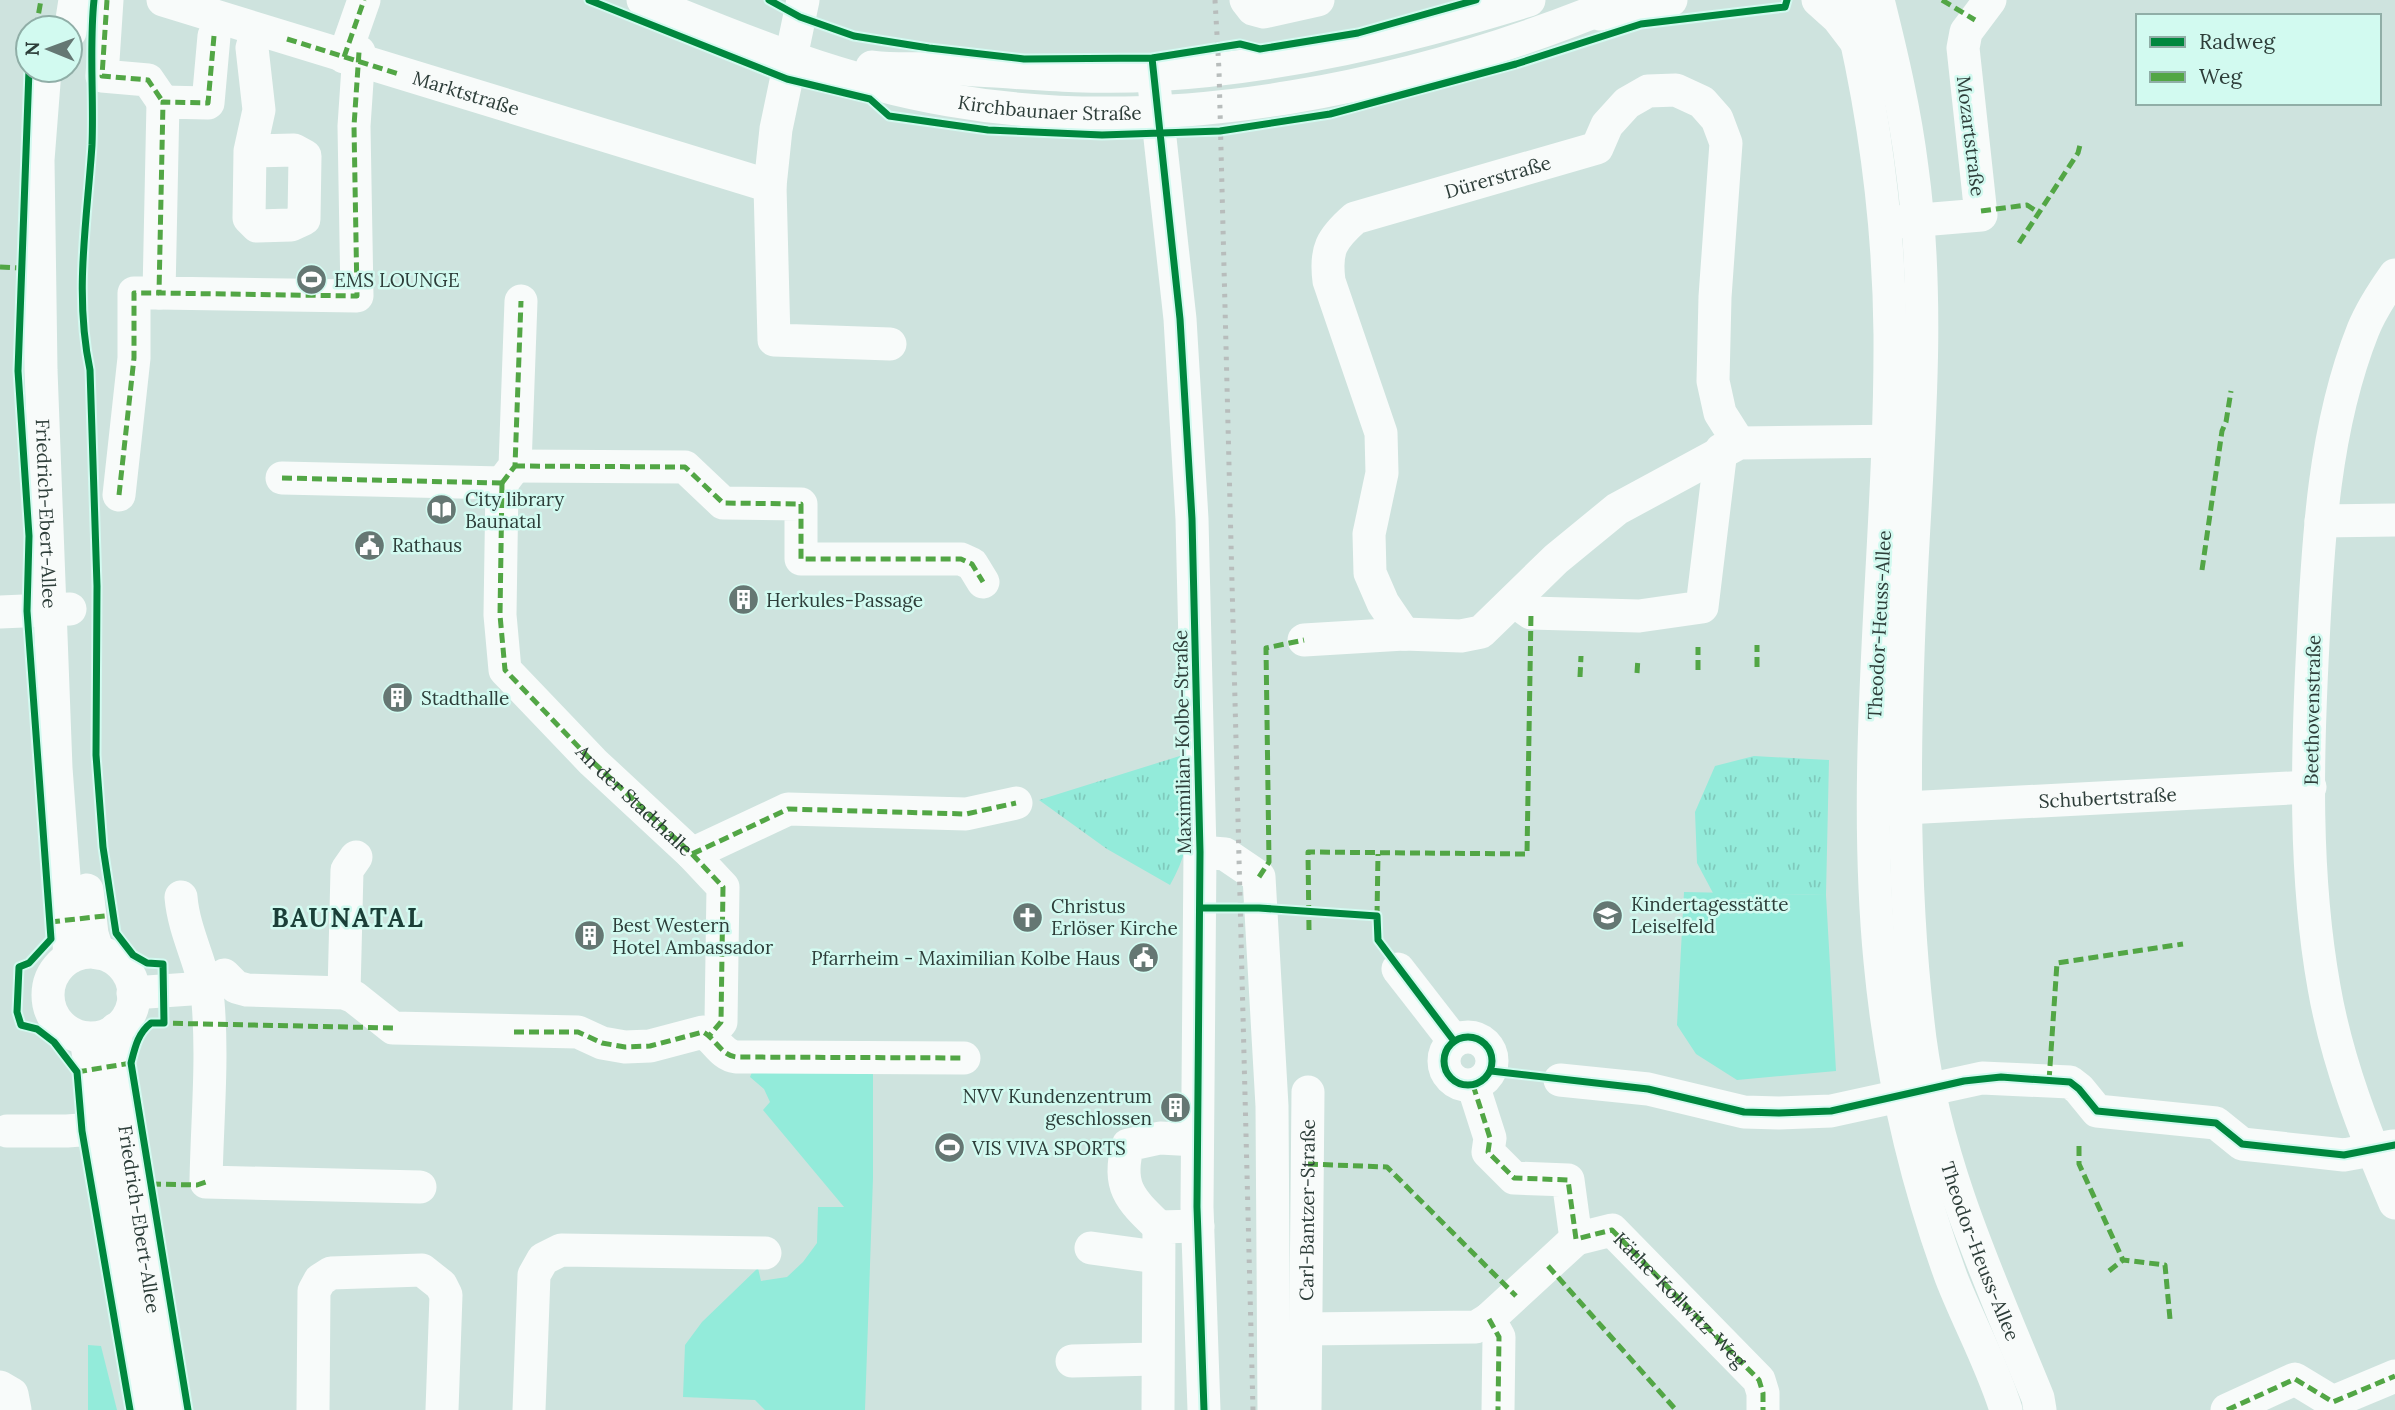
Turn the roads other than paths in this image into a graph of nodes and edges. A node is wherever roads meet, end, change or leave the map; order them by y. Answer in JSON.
{"nodes":[{"id":1,"x":107,"y":0,"type":"edge"},
{"id":2,"x":364,"y":0,"type":"edge"},
{"id":3,"x":643,"y":0,"type":"edge"},
{"id":4,"x":695,"y":0,"type":"edge"},
{"id":5,"x":803,"y":0,"type":"edge"},
{"id":6,"x":1246,"y":0,"type":"edge"},
{"id":7,"x":1318,"y":0,"type":"edge"},
{"id":8,"x":1529,"y":0,"type":"edge"},
{"id":9,"x":1623,"y":0,"type":"edge"},
{"id":10,"x":1671,"y":0,"type":"edge"},
{"id":11,"x":1818,"y":0,"type":"edge"},
{"id":12,"x":1847,"y":0,"type":"edge"},
{"id":13,"x":1878,"y":0,"type":"edge"},
{"id":14,"x":1990,"y":0,"type":"edge"},
{"id":15,"x":171,"y":3,"type":"edge"},
{"id":16,"x":1444,"y":13,"type":"edge"},
{"id":17,"x":1548,"y":14,"type":"edge"},
{"id":18,"x":1587,"y":15,"type":"junction"},
{"id":19,"x":272,"y":35,"type":"junction"},
{"id":20,"x":214,"y":36,"type":"dead end"},
{"id":21,"x":1858,"y":46,"type":"junction"},
{"id":22,"x":793,"y":50,"type":"junction"},
{"id":23,"x":354,"y":57,"type":"junction"},
{"id":24,"x":1456,"y":59,"type":"junction"},
{"id":25,"x":1153,"y":75,"type":"junction"},
{"id":26,"x":44,"y":84,"type":"edge"},
{"id":27,"x":63,"y":84,"type":"edge"},
{"id":28,"x":163,"y":102,"type":"junction"},
{"id":29,"x":1158,"y":110,"type":"junction"},
{"id":30,"x":250,"y":151,"type":"dead end"},
{"id":31,"x":770,"y":187,"type":"junction"},
{"id":32,"x":1917,"y":220,"type":"junction"},
{"id":33,"x":1884,"y":222,"type":"junction"},
{"id":34,"x":2395,"y":275,"type":"edge"},
{"id":35,"x":159,"y":293,"type":"junction"},
{"id":36,"x":522,"y":301,"type":"dead end"},
{"id":37,"x":890,"y":344,"type":"dead end"},
{"id":38,"x":1903,"y":441,"type":"junction"},
{"id":39,"x":1730,"y":447,"type":"junction"},
{"id":40,"x":508,"y":474,"type":"junction"},
{"id":41,"x":282,"y":478,"type":"dead end"},
{"id":42,"x":119,"y":495,"type":"dead end"},
{"id":43,"x":2395,"y":520,"type":"edge"},
{"id":44,"x":2321,"y":521,"type":"junction"},
{"id":45,"x":983,"y":582,"type":"dead end"},
{"id":46,"x":1514,"y":601,"type":"junction"},
{"id":47,"x":61,"y":609,"type":"junction"},
{"id":48,"x":0,"y":612,"type":"edge"},
{"id":49,"x":1404,"y":634,"type":"junction"},
{"id":50,"x":1304,"y":640,"type":"dead end"},
{"id":51,"x":2310,"y":787,"type":"junction"},
{"id":52,"x":1017,"y":803,"type":"dead end"},
{"id":53,"x":1873,"y":809,"type":"junction"},
{"id":54,"x":1907,"y":809,"type":"junction"},
{"id":55,"x":1200,"y":852,"type":"junction"},
{"id":56,"x":692,"y":854,"type":"junction"},
{"id":57,"x":356,"y":857,"type":"dead end"},
{"id":58,"x":181,"y":897,"type":"dead end"},
{"id":59,"x":84,"y":955,"type":"junction"},
{"id":60,"x":1398,"y":969,"type":"dead end"},
{"id":61,"x":205,"y":988,"type":"junction"},
{"id":62,"x":133,"y":993,"type":"junction"},
{"id":63,"x":369,"y":1000,"type":"junction"},
{"id":64,"x":101,"y":1034,"type":"junction"},
{"id":65,"x":709,"y":1035,"type":"junction"},
{"id":66,"x":964,"y":1058,"type":"dead end"},
{"id":67,"x":1560,"y":1080,"type":"dead end"},
{"id":68,"x":1308,"y":1092,"type":"dead end"},
{"id":69,"x":1915,"y":1093,"type":"junction"},
{"id":70,"x":112,"y":1127,"type":"junction"},
{"id":71,"x":7,"y":1130,"type":"dead end"},
{"id":72,"x":1197,"y":1140,"type":"junction"},
{"id":73,"x":2384,"y":1148,"type":"edge"},
{"id":74,"x":420,"y":1187,"type":"dead end"},
{"id":75,"x":2395,"y":1203,"type":"edge"},
{"id":76,"x":1198,"y":1226,"type":"junction"},
{"id":77,"x":1158,"y":1242,"type":"junction"},
{"id":78,"x":1572,"y":1243,"type":"junction"},
{"id":79,"x":1091,"y":1248,"type":"dead end"},
{"id":80,"x":765,"y":1253,"type":"dead end"},
{"id":81,"x":1489,"y":1320,"type":"junction"},
{"id":82,"x":1304,"y":1329,"type":"junction"},
{"id":83,"x":1156,"y":1359,"type":"junction"},
{"id":84,"x":1072,"y":1361,"type":"dead end"},
{"id":85,"x":2395,"y":1376,"type":"edge"},
{"id":86,"x":0,"y":1387,"type":"edge"},
{"id":87,"x":15,"y":1410,"type":"edge"},
{"id":88,"x":144,"y":1410,"type":"edge"},
{"id":89,"x":169,"y":1410,"type":"edge"},
{"id":90,"x":313,"y":1410,"type":"edge"},
{"id":91,"x":443,"y":1410,"type":"edge"},
{"id":92,"x":529,"y":1410,"type":"edge"},
{"id":93,"x":1158,"y":1410,"type":"edge"},
{"id":94,"x":1205,"y":1410,"type":"edge"},
{"id":95,"x":1274,"y":1410,"type":"edge"},
{"id":96,"x":1305,"y":1410,"type":"edge"},
{"id":97,"x":1498,"y":1410,"type":"edge"},
{"id":98,"x":1763,"y":1410,"type":"edge"},
{"id":99,"x":2006,"y":1410,"type":"edge"},
{"id":100,"x":2040,"y":1410,"type":"edge"},
{"id":101,"x":2227,"y":1410,"type":"edge"}],
"edges":[{"from":1,"to":28,"type":"street"},
{"from":2,"to":23,"type":"street"},
{"from":3,"to":22,"type":"street","name":"Kirchbaunaer Straße"},
{"from":4,"to":22,"type":"street","name":"Kirchbaunaer Straße"},
{"from":5,"to":22,"type":"street"},
{"from":6,"to":7,"type":"street"},
{"from":8,"to":16,"type":"street","name":"Kirchbaunaer Straße"},
{"from":9,"to":18,"type":"street","name":"Kirchbaunaer Straße"},
{"from":10,"to":18,"type":"street","name":"Kirchbaunaer Straße"},
{"from":11,"to":21,"type":"street"},
{"from":12,"to":21,"type":"street","name":"Theodor-Heuss-Allee"},
{"from":13,"to":32,"type":"street","name":"Theodor-Heuss-Allee"},
{"from":14,"to":32,"type":"street","name":"Mozartstraße"},
{"from":15,"to":19,"type":"street","name":"Marktstraße"},
{"from":16,"to":24,"type":"street"},
{"from":16,"to":25,"type":"street","name":"Kirchbaunaer Straße"},
{"from":17,"to":18,"type":"street","name":"Kirchbaunaer Straße"},
{"from":17,"to":24,"type":"street","name":"Kirchbaunaer Straße"},
{"from":19,"to":23,"type":"street","name":"Marktstraße"},
{"from":19,"to":30,"type":"street"},
{"from":20,"to":28,"type":"street"},
{"from":21,"to":33,"type":"street","name":"Theodor-Heuss-Allee"},
{"from":22,"to":25,"type":"street","name":"Kirchbaunaer Straße"},
{"from":22,"to":29,"type":"street","name":"Kirchbaunaer Straße"},
{"from":22,"to":31,"type":"street"},
{"from":23,"to":31,"type":"street","name":"Marktstraße"},
{"from":23,"to":35,"type":"street"},
{"from":24,"to":29,"type":"street","name":"Kirchbaunaer Straße"},
{"from":25,"to":29,"type":"street","name":"Maximilian-Kolbe-Straße"},
{"from":26,"to":47,"type":"street","name":"Friedrich-Ebert-Allee"},
{"from":27,"to":47,"type":"street","name":"Friedrich-Ebert-Allee"},
{"from":28,"to":35,"type":"street"},
{"from":29,"to":55,"type":"street","name":"Maximilian-Kolbe-Straße"},
{"from":31,"to":37,"type":"street"},
{"from":32,"to":33,"type":"street"},
{"from":32,"to":38,"type":"street","name":"Theodor-Heuss-Allee"},
{"from":33,"to":38,"type":"street","name":"Theodor-Heuss-Allee"},
{"from":34,"to":44,"type":"street","name":"Beethovenstraße"},
{"from":35,"to":42,"type":"street"},
{"from":36,"to":40,"type":"street","name":"An der Stadthalle"},
{"from":38,"to":39,"type":"street"},
{"from":38,"to":53,"type":"street","name":"Theodor-Heuss-Allee"},
{"from":38,"to":54,"type":"street","name":"Theodor-Heuss-Allee"},
{"from":39,"to":46,"type":"street"},
{"from":39,"to":46,"type":"street"},
{"from":39,"to":49,"type":"street","name":"Dürerstraße"},
{"from":40,"to":41,"type":"street"},
{"from":40,"to":45,"type":"street"},
{"from":40,"to":56,"type":"street","name":"An der Stadthalle"},
{"from":43,"to":44,"type":"street"},
{"from":44,"to":51,"type":"street","name":"Beethovenstraße"},
{"from":46,"to":49,"type":"street"},
{"from":47,"to":48,"type":"street"},
{"from":47,"to":59,"type":"street","name":"Friedrich-Ebert-Allee"},
{"from":49,"to":50,"type":"street"},
{"from":51,"to":54,"type":"street","name":"Schubertstraße"},
{"from":51,"to":73,"type":"street","name":"Beethovenstraße"},
{"from":52,"to":56,"type":"street","name":"An der Stadthalle"},
{"from":53,"to":54,"type":"street"},
{"from":53,"to":69,"type":"street","name":"Theodor-Heuss-Allee"},
{"from":54,"to":69,"type":"street","name":"Theodor-Heuss-Allee"},
{"from":55,"to":72,"type":"street","name":"Maximilian-Kolbe-Straße"},
{"from":55,"to":95,"type":"street"},
{"from":56,"to":65,"type":"street"},
{"from":57,"to":63,"type":"street"},
{"from":58,"to":61,"type":"street"},
{"from":59,"to":62,"type":"street"},
{"from":59,"to":64,"type":"street"},
{"from":60,"to":78,"type":"street"},
{"from":61,"to":62,"type":"street"},
{"from":61,"to":63,"type":"street"},
{"from":61,"to":74,"type":"street"},
{"from":62,"to":64,"type":"street","name":"Friedrich-Ebert-Allee"},
{"from":63,"to":65,"type":"street"},
{"from":64,"to":70,"type":"street","name":"Friedrich-Ebert-Allee"},
{"from":65,"to":66,"type":"street"},
{"from":67,"to":69,"type":"street"},
{"from":68,"to":82,"type":"street","name":"Carl-Bantzer-Straße"},
{"from":69,"to":73,"type":"street"},
{"from":69,"to":99,"type":"street","name":"Theodor-Heuss-Allee"},
{"from":69,"to":100,"type":"street","name":"Theodor-Heuss-Allee"},
{"from":70,"to":71,"type":"street"},
{"from":70,"to":88,"type":"street","name":"Friedrich-Ebert-Allee"},
{"from":70,"to":89,"type":"street","name":"Friedrich-Ebert-Allee"},
{"from":72,"to":76,"type":"street","name":"Maximilian-Kolbe-Straße"},
{"from":72,"to":77,"type":"street"},
{"from":73,"to":75,"type":"street","name":"Beethovenstraße"},
{"from":76,"to":77,"type":"street"},
{"from":76,"to":94,"type":"street","name":"Maximilian-Kolbe-Straße"},
{"from":77,"to":79,"type":"street"},
{"from":77,"to":83,"type":"street"},
{"from":78,"to":81,"type":"street","name":"Carl-Bantzer-Straße"},
{"from":78,"to":98,"type":"street","name":"Käthe-Kollwitz-Weg"},
{"from":80,"to":92,"type":"street"},
{"from":81,"to":82,"type":"street","name":"Carl-Bantzer-Straße"},
{"from":81,"to":97,"type":"street"},
{"from":82,"to":96,"type":"street","name":"Carl-Bantzer-Straße"},
{"from":83,"to":84,"type":"street"},
{"from":83,"to":93,"type":"street"},
{"from":85,"to":101,"type":"street"},
{"from":86,"to":87,"type":"street"},
{"from":90,"to":91,"type":"street"}]}
